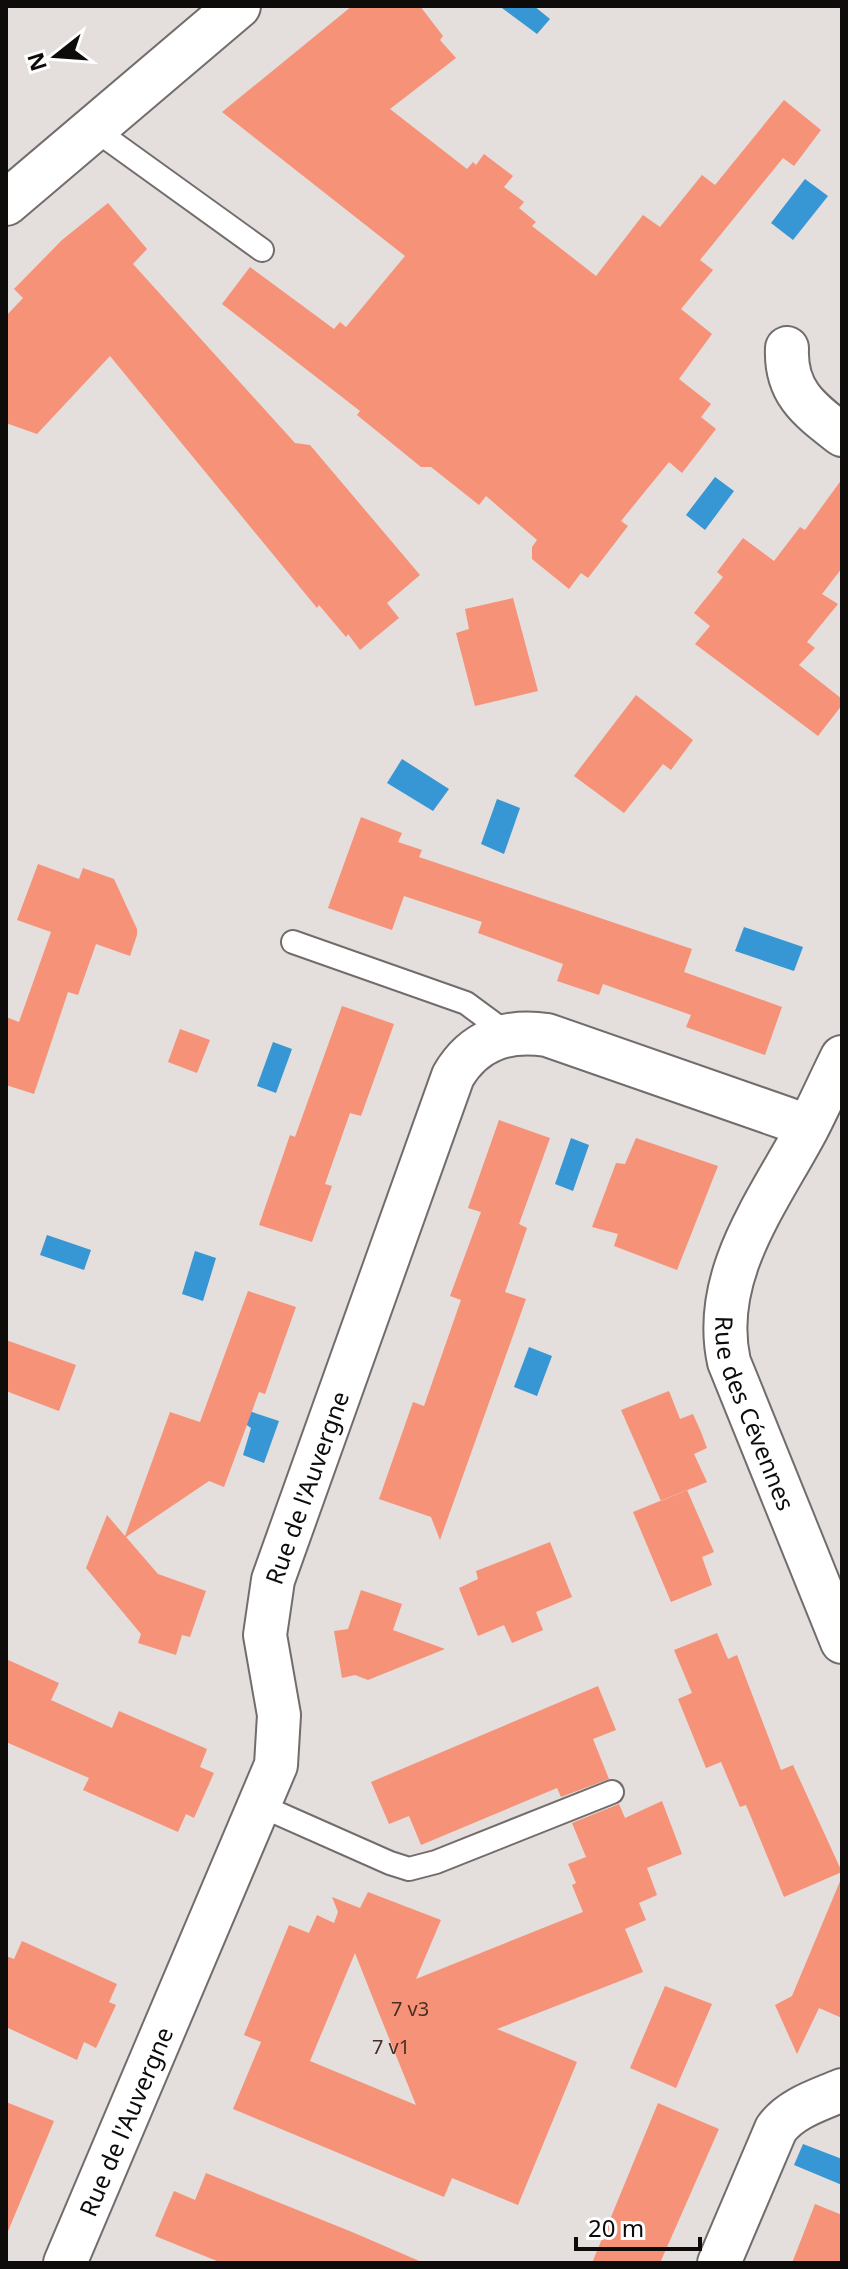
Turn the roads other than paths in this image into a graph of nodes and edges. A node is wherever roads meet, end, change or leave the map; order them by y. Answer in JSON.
{"nodes":[{"id":1,"x":238,"y":6,"type":"edge"},
{"id":2,"x":94,"y":129,"type":"junction"},
{"id":3,"x":6,"y":203,"type":"edge"},
{"id":4,"x":262,"y":250,"type":"dead end"},
{"id":5,"x":787,"y":348,"type":"dead end"},
{"id":6,"x":842,"y":435,"type":"edge"},
{"id":7,"x":293,"y":942,"type":"dead end"},
{"id":8,"x":508,"y":1034,"type":"junction"},
{"id":9,"x":842,"y":1057,"type":"edge"},
{"id":10,"x":807,"y":1128,"type":"junction"},
{"id":11,"x":839,"y":1627,"type":"edge"},
{"id":12,"x":612,"y":1792,"type":"dead end"},
{"id":13,"x":259,"y":1805,"type":"junction"},
{"id":14,"x":842,"y":2090,"type":"edge"},
{"id":15,"x":65,"y":2263,"type":"edge"},
{"id":16,"x":719,"y":2263,"type":"edge"}],
"edges":[{"from":1,"to":2,"type":"street"},
{"from":2,"to":3,"type":"street"},
{"from":2,"to":4,"type":"lane"},
{"from":5,"to":6,"type":"street"},
{"from":7,"to":8,"type":"lane"},
{"from":8,"to":10,"type":"street","name":"Rue de l'Auvergne"},
{"from":8,"to":13,"type":"street","name":"Rue de l'Auvergne"},
{"from":9,"to":10,"type":"street","name":"Rue des Cévennes"},
{"from":10,"to":11,"type":"street","name":"Rue des Cévennes"},
{"from":12,"to":13,"type":"lane"},
{"from":13,"to":15,"type":"street","name":"Rue de l'Auvergne"},
{"from":14,"to":16,"type":"street"}]}
